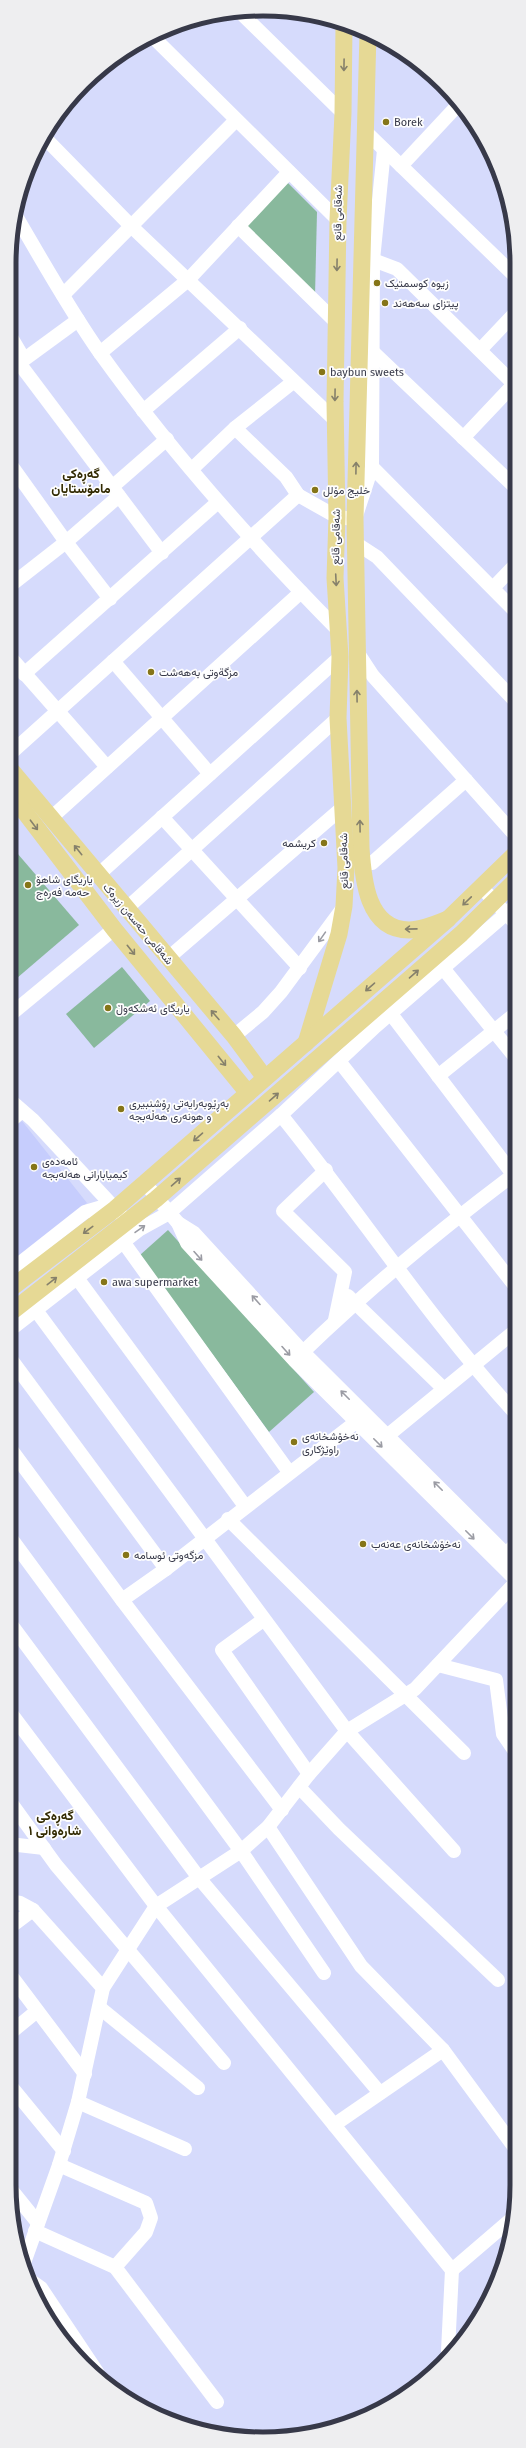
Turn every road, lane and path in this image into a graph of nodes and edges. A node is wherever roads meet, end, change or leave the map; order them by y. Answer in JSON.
{"nodes":[{"id":1,"x":244,"y":17,"type":"edge"},
{"id":2,"x":344,"y":30,"type":"edge"},
{"id":3,"x":368,"y":39,"type":"edge"},
{"id":4,"x":156,"y":40,"type":"edge"},
{"id":5,"x":455,"y":108,"type":"edge"},
{"id":6,"x":343,"y":113,"type":"junction"},
{"id":7,"x":236,"y":120,"type":"junction"},
{"id":8,"x":366,"y":132,"type":"junction"},
{"id":9,"x":48,"y":141,"type":"edge"},
{"id":10,"x":384,"y":150,"type":"junction"},
{"id":11,"x":401,"y":166,"type":"junction"},
{"id":12,"x":289,"y":172,"type":"junction"},
{"id":13,"x":338,"y":220,"type":"junction"},
{"id":14,"x":20,"y":222,"type":"edge"},
{"id":15,"x":238,"y":226,"type":"junction"},
{"id":16,"x":132,"y":227,"type":"junction"},
{"id":17,"x":372,"y":260,"type":"junction"},
{"id":18,"x":510,"y":271,"type":"edge"},
{"id":19,"x":188,"y":280,"type":"junction"},
{"id":20,"x":63,"y":295,"type":"junction"},
{"id":21,"x":510,"y":318,"type":"edge"},
{"id":22,"x":78,"y":320,"type":"junction"},
{"id":23,"x":337,"y":323,"type":"junction"},
{"id":24,"x":240,"y":328,"type":"junction"},
{"id":25,"x":480,"y":350,"type":"junction"},
{"id":26,"x":372,"y":351,"type":"junction"},
{"id":27,"x":100,"y":353,"type":"junction"},
{"id":28,"x":18,"y":364,"type":"edge"},
{"id":29,"x":510,"y":380,"type":"edge"},
{"id":30,"x":293,"y":382,"type":"junction"},
{"id":31,"x":510,"y":388,"type":"edge"},
{"id":32,"x":143,"y":411,"type":"junction"},
{"id":33,"x":336,"y":421,"type":"junction"},
{"id":34,"x":235,"y":428,"type":"junction"},
{"id":35,"x":463,"y":438,"type":"junction"},
{"id":36,"x":167,"y":439,"type":"junction"},
{"id":37,"x":372,"y":467,"type":"junction"},
{"id":38,"x":192,"y":469,"type":"junction"},
{"id":39,"x":16,"y":472,"type":"edge"},
{"id":40,"x":510,"y":482,"type":"edge"},
{"id":41,"x":115,"y":491,"type":"junction"},
{"id":42,"x":298,"y":495,"type":"junction"},
{"id":43,"x":218,"y":502,"type":"junction"},
{"id":44,"x":337,"y":517,"type":"junction"},
{"id":45,"x":356,"y":518,"type":"junction"},
{"id":46,"x":250,"y":538,"type":"junction"},
{"id":47,"x":66,"y":542,"type":"junction"},
{"id":48,"x":357,"y":544,"type":"junction"},
{"id":49,"x":162,"y":553,"type":"junction"},
{"id":50,"x":510,"y":570,"type":"edge"},
{"id":51,"x":16,"y":580,"type":"edge"},
{"id":52,"x":493,"y":588,"type":"junction"},
{"id":53,"x":301,"y":592,"type":"junction"},
{"id":54,"x":110,"y":599,"type":"junction"},
{"id":55,"x":510,"y":606,"type":"edge"},
{"id":56,"x":339,"y":631,"type":"junction"},
{"id":57,"x":356,"y":650,"type":"junction"},
{"id":58,"x":340,"y":657,"type":"junction"},
{"id":59,"x":113,"y":661,"type":"junction"},
{"id":60,"x":16,"y":664,"type":"edge"},
{"id":61,"x":24,"y":674,"type":"junction"},
{"id":62,"x":510,"y":696,"type":"edge"},
{"id":63,"x":56,"y":711,"type":"junction"},
{"id":64,"x":161,"y":718,"type":"junction"},
{"id":65,"x":338,"y":718,"type":"junction"},
{"id":66,"x":16,"y":748,"type":"edge"},
{"id":67,"x":106,"y":767,"type":"junction"},
{"id":68,"x":210,"y":774,"type":"junction"},
{"id":69,"x":16,"y":776,"type":"edge"},
{"id":70,"x":466,"y":780,"type":"junction"},
{"id":71,"x":16,"y":801,"type":"edge"},
{"id":72,"x":342,"y":808,"type":"junction"},
{"id":73,"x":162,"y":817,"type":"junction"},
{"id":74,"x":51,"y":818,"type":"junction"},
{"id":75,"x":510,"y":829,"type":"edge"},
{"id":76,"x":190,"y":850,"type":"junction"},
{"id":77,"x":356,"y":854,"type":"junction"},
{"id":78,"x":510,"y":859,"type":"edge"},
{"id":79,"x":98,"y":875,"type":"junction"},
{"id":80,"x":510,"y":886,"type":"edge"},
{"id":81,"x":481,"y":887,"type":"junction"},
{"id":82,"x":238,"y":899,"type":"junction"},
{"id":83,"x":495,"y":901,"type":"junction"},
{"id":84,"x":344,"y":906,"type":"junction"},
{"id":85,"x":126,"y":909,"type":"junction"},
{"id":86,"x":510,"y":913,"type":"edge"},
{"id":87,"x":510,"y":916,"type":"edge"},
{"id":88,"x":448,"y":919,"type":"junction"},
{"id":89,"x":114,"y":929,"type":"junction"},
{"id":90,"x":167,"y":959,"type":"junction"},
{"id":91,"x":439,"y":963,"type":"junction"},
{"id":92,"x":300,"y":968,"type":"junction"},
{"id":93,"x":16,"y":1010,"type":"edge"},
{"id":94,"x":391,"y":1014,"type":"junction"},
{"id":95,"x":510,"y":1018,"type":"edge"},
{"id":96,"x":494,"y":1031,"type":"junction"},
{"id":97,"x":234,"y":1036,"type":"junction"},
{"id":98,"x":306,"y":1043,"type":"junction"},
{"id":99,"x":510,"y":1050,"type":"edge"},
{"id":100,"x":339,"y":1060,"type":"junction"},
{"id":101,"x":438,"y":1076,"type":"junction"},
{"id":102,"x":265,"y":1078,"type":"junction"},
{"id":103,"x":248,"y":1093,"type":"junction"},
{"id":104,"x":16,"y":1106,"type":"edge"},
{"id":105,"x":22,"y":1111,"type":"junction"},
{"id":106,"x":282,"y":1114,"type":"junction"},
{"id":107,"x":16,"y":1116,"type":"edge"},
{"id":108,"x":326,"y":1170,"type":"junction"},
{"id":109,"x":510,"y":1171,"type":"edge"},
{"id":110,"x":510,"y":1179,"type":"edge"},
{"id":111,"x":144,"y":1182,"type":"junction"},
{"id":112,"x":156,"y":1199,"type":"junction"},
{"id":113,"x":115,"y":1209,"type":"junction"},
{"id":114,"x":459,"y":1216,"type":"junction"},
{"id":115,"x":173,"y":1218,"type":"junction"},
{"id":116,"x":127,"y":1222,"type":"junction"},
{"id":117,"x":124,"y":1242,"type":"junction"},
{"id":118,"x":16,"y":1266,"type":"edge"},
{"id":119,"x":398,"y":1266,"type":"junction"},
{"id":120,"x":77,"y":1278,"type":"junction"},
{"id":121,"x":510,"y":1280,"type":"edge"},
{"id":122,"x":16,"y":1284,"type":"edge"},
{"id":123,"x":341,"y":1289,"type":"junction"},
{"id":124,"x":354,"y":1302,"type":"junction"},
{"id":125,"x":37,"y":1303,"type":"junction"},
{"id":126,"x":16,"y":1311,"type":"edge"},
{"id":127,"x":335,"y":1320,"type":"junction"},
{"id":128,"x":16,"y":1324,"type":"edge"},
{"id":129,"x":510,"y":1335,"type":"edge"},
{"id":130,"x":303,"y":1352,"type":"junction"},
{"id":131,"x":16,"y":1366,"type":"edge"},
{"id":132,"x":472,"y":1366,"type":"junction"},
{"id":133,"x":444,"y":1389,"type":"junction"},
{"id":134,"x":510,"y":1408,"type":"edge"},
{"id":135,"x":356,"y":1422,"type":"junction"},
{"id":136,"x":387,"y":1436,"type":"junction"},
{"id":137,"x":16,"y":1456,"type":"edge"},
{"id":138,"x":289,"y":1472,"type":"junction"},
{"id":139,"x":245,"y":1506,"type":"junction"},
{"id":140,"x":452,"y":1508,"type":"junction"},
{"id":141,"x":228,"y":1519,"type":"junction"},
{"id":142,"x":204,"y":1538,"type":"junction"},
{"id":143,"x":16,"y":1545,"type":"edge"},
{"id":144,"x":510,"y":1552,"type":"edge"},
{"id":145,"x":166,"y":1569,"type":"junction"},
{"id":146,"x":510,"y":1573,"type":"edge"},
{"id":147,"x":510,"y":1588,"type":"edge"},
{"id":148,"x":122,"y":1600,"type":"junction"},
{"id":149,"x":263,"y":1620,"type":"junction"},
{"id":150,"x":16,"y":1631,"type":"edge"},
{"id":151,"x":438,"y":1665,"type":"junction"},
{"id":152,"x":405,"y":1695,"type":"junction"},
{"id":153,"x":16,"y":1720,"type":"edge"},
{"id":154,"x":347,"y":1731,"type":"junction"},
{"id":155,"x":510,"y":1744,"type":"edge"},
{"id":156,"x":464,"y":1753,"type":"dead end"},
{"id":157,"x":309,"y":1774,"type":"junction"},
{"id":158,"x":299,"y":1788,"type":"junction"},
{"id":159,"x":16,"y":1810,"type":"edge"},
{"id":160,"x":282,"y":1810,"type":"junction"},
{"id":161,"x":268,"y":1827,"type":"junction"},
{"id":162,"x":16,"y":1845,"type":"edge"},
{"id":163,"x":44,"y":1848,"type":"junction"},
{"id":164,"x":241,"y":1851,"type":"junction"},
{"id":165,"x":454,"y":1851,"type":"dead end"},
{"id":166,"x":199,"y":1878,"type":"junction"},
{"id":167,"x":16,"y":1902,"type":"edge"},
{"id":168,"x":156,"y":1906,"type":"junction"},
{"id":169,"x":33,"y":1910,"type":"junction"},
{"id":170,"x":16,"y":1923,"type":"edge"},
{"id":171,"x":128,"y":1949,"type":"junction"},
{"id":172,"x":324,"y":1973,"type":"dead end"},
{"id":173,"x":498,"y":1980,"type":"dead end"},
{"id":174,"x":16,"y":1983,"type":"edge"},
{"id":175,"x":103,"y":1988,"type":"junction"},
{"id":176,"x":100,"y":2008,"type":"junction"},
{"id":177,"x":37,"y":2011,"type":"junction"},
{"id":178,"x":16,"y":2028,"type":"edge"},
{"id":179,"x":443,"y":2050,"type":"junction"},
{"id":180,"x":224,"y":2063,"type":"dead end"},
{"id":181,"x":85,"y":2074,"type":"junction"},
{"id":182,"x":198,"y":2088,"type":"dead end"},
{"id":183,"x":16,"y":2093,"type":"edge"},
{"id":184,"x":380,"y":2093,"type":"junction"},
{"id":185,"x":78,"y":2102,"type":"junction"},
{"id":186,"x":334,"y":2125,"type":"junction"},
{"id":187,"x":510,"y":2141,"type":"edge"},
{"id":188,"x":185,"y":2149,"type":"dead end"},
{"id":189,"x":64,"y":2151,"type":"junction"},
{"id":190,"x":59,"y":2165,"type":"junction"},
{"id":191,"x":17,"y":2198,"type":"edge"},
{"id":192,"x":507,"y":2223,"type":"edge"},
{"id":193,"x":37,"y":2227,"type":"junction"},
{"id":194,"x":26,"y":2256,"type":"edge"},
{"id":195,"x":115,"y":2267,"type":"junction"},
{"id":196,"x":452,"y":2270,"type":"junction"},
{"id":197,"x":37,"y":2285,"type":"edge"},
{"id":198,"x":448,"y":2349,"type":"edge"},
{"id":199,"x":91,"y":2362,"type":"edge"},
{"id":200,"x":217,"y":2402,"type":"dead end"}],
"edges":[{"from":1,"to":6,"type":"street"},
{"from":2,"to":6,"type":"main road","name":"شەقامی قانع","one_way":true},
{"from":3,"to":8,"type":"main road","name":"شەقامی قانع"},
{"from":4,"to":7,"type":"street"},
{"from":5,"to":11,"type":"street"},
{"from":6,"to":13,"type":"main road","name":"شەقامی قانع"},
{"from":7,"to":12,"type":"street"},
{"from":7,"to":16,"type":"street"},
{"from":8,"to":10,"type":"street"},
{"from":45,"to":8,"type":"main road","name":"شەقامی قانع","one_way":true},
{"from":9,"to":16,"type":"street"},
{"from":10,"to":11,"type":"street"},
{"from":10,"to":17,"type":"street"},
{"from":11,"to":18,"type":"street"},
{"from":12,"to":13,"type":"street"},
{"from":12,"to":15,"type":"street"},
{"from":13,"to":23,"type":"main road","name":"شەقامی قانع","one_way":true},
{"from":14,"to":20,"type":"street"},
{"from":15,"to":19,"type":"street"},
{"from":15,"to":23,"type":"street"},
{"from":16,"to":19,"type":"street"},
{"from":16,"to":20,"type":"street"},
{"from":17,"to":25,"type":"street"},
{"from":17,"to":26,"type":"street"},
{"from":19,"to":24,"type":"street"},
{"from":19,"to":27,"type":"street"},
{"from":20,"to":22,"type":"street"},
{"from":21,"to":25,"type":"street"},
{"from":22,"to":27,"type":"street"},
{"from":22,"to":28,"type":"street"},
{"from":23,"to":33,"type":"main road","name":"شەقامی قانع","one_way":true},
{"from":24,"to":30,"type":"street"},
{"from":24,"to":32,"type":"street"},
{"from":25,"to":29,"type":"street"},
{"from":26,"to":35,"type":"street"},
{"from":26,"to":37,"type":"street"},
{"from":27,"to":32,"type":"street"},
{"from":28,"to":41,"type":"street"},
{"from":30,"to":33,"type":"street"},
{"from":30,"to":34,"type":"street"},
{"from":31,"to":35,"type":"street"},
{"from":32,"to":36,"type":"street"},
{"from":33,"to":44,"type":"main road","name":"شەقامی قانع"},
{"from":34,"to":38,"type":"street"},
{"from":34,"to":42,"type":"street"},
{"from":35,"to":40,"type":"street"},
{"from":36,"to":38,"type":"street"},
{"from":36,"to":41,"type":"street"},
{"from":37,"to":45,"type":"street"},
{"from":37,"to":52,"type":"street"},
{"from":38,"to":43,"type":"street"},
{"from":39,"to":47,"type":"street"},
{"from":41,"to":47,"type":"street"},
{"from":41,"to":49,"type":"street"},
{"from":42,"to":44,"type":"street"},
{"from":42,"to":46,"type":"street"},
{"from":43,"to":46,"type":"street"},
{"from":43,"to":49,"type":"street"},
{"from":44,"to":45,"type":"street"},
{"from":44,"to":56,"type":"main road","name":"شەقامی قانع","one_way":true},
{"from":45,"to":48,"type":"main road","name":"شەقامی قانع"},
{"from":46,"to":53,"type":"street"},
{"from":46,"to":59,"type":"street"},
{"from":47,"to":51,"type":"street"},
{"from":47,"to":54,"type":"street"},
{"from":48,"to":57,"type":"main road","name":"شەقامی قانع"},
{"from":48,"to":62,"type":"street"},
{"from":49,"to":54,"type":"street"},
{"from":50,"to":52,"type":"street"},
{"from":52,"to":55,"type":"street"},
{"from":53,"to":56,"type":"street"},
{"from":53,"to":64,"type":"street"},
{"from":54,"to":61,"type":"street"},
{"from":56,"to":58,"type":"main road","name":"شەقامی قانع"},
{"from":57,"to":70,"type":"street"},
{"from":77,"to":57,"type":"main road","name":"شەقامی قانع","one_way":true},
{"from":58,"to":65,"type":"main road","name":"شەقامی قانع"},
{"from":58,"to":68,"type":"street"},
{"from":59,"to":63,"type":"street"},
{"from":59,"to":64,"type":"street"},
{"from":60,"to":61,"type":"street"},
{"from":61,"to":63,"type":"street"},
{"from":63,"to":66,"type":"street"},
{"from":63,"to":67,"type":"street"},
{"from":64,"to":67,"type":"street"},
{"from":64,"to":68,"type":"street"},
{"from":65,"to":72,"type":"main road","name":"شەقامی قانع"},
{"from":65,"to":76,"type":"street"},
{"from":67,"to":74,"type":"street"},
{"from":68,"to":73,"type":"street"},
{"from":69,"to":74,"type":"main road","name":"شەقامی حەسەن زیرەک"},
{"from":70,"to":75,"type":"street"},
{"from":70,"to":77,"type":"street"},
{"from":71,"to":89,"type":"main road","name":"شەقامی حەسەن زیرەک","one_way":true},
{"from":72,"to":77,"type":"main road","name":"شەقامی قانع"},
{"from":72,"to":82,"type":"street"},
{"from":73,"to":76,"type":"street"},
{"from":73,"to":79,"type":"street"},
{"from":79,"to":74,"type":"main road","name":"شەقامی حەسەن زیرەک","one_way":true},
{"from":76,"to":82,"type":"street"},
{"from":76,"to":85,"type":"street"},
{"from":77,"to":84,"type":"main road","name":"شەقامی قانع"},
{"from":88,"to":77,"type":"main road","name":"شەقامی قانع","one_way":true},
{"from":78,"to":81,"type":"main road"},
{"from":79,"to":85,"type":"main road","name":"شەقامی حەسەن زیرەک"},
{"from":80,"to":83,"type":"main road"},
{"from":81,"to":83,"type":"street"},
{"from":81,"to":88,"type":"main road","one_way":true},
{"from":82,"to":90,"type":"street"},
{"from":82,"to":92,"type":"street"},
{"from":83,"to":86,"type":"street"},
{"from":83,"to":91,"type":"main road"},
{"from":84,"to":92,"type":"street","one_way":true},
{"from":84,"to":98,"type":"main road","name":"شەقامی قانع"},
{"from":85,"to":90,"type":"main road","name":"شەقامی حەسەن زیرەک"},
{"from":87,"to":91,"type":"street"},
{"from":88,"to":98,"type":"main road","one_way":true},
{"from":89,"to":93,"type":"street"},
{"from":89,"to":103,"type":"main road","name":"شەقامی حەسەن زیرەک","one_way":true},
{"from":97,"to":90,"type":"main road","name":"شەقامی حەسەن زیرەک","one_way":true},
{"from":91,"to":94,"type":"street"},
{"from":91,"to":96,"type":"street"},
{"from":112,"to":91,"type":"main road","one_way":true},
{"from":92,"to":97,"type":"street"},
{"from":94,"to":100,"type":"street"},
{"from":94,"to":101,"type":"street"},
{"from":95,"to":96,"type":"street"},
{"from":96,"to":99,"type":"street"},
{"from":96,"to":101,"type":"street"},
{"from":97,"to":102,"type":"main road","name":"شەقامی حەسەن زیرەک"},
{"from":98,"to":102,"type":"main road"},
{"from":100,"to":106,"type":"street"},
{"from":100,"to":114,"type":"street"},
{"from":101,"to":109,"type":"street"},
{"from":102,"to":103,"type":"main road"},
{"from":103,"to":111,"type":"main road","one_way":true},
{"from":104,"to":105,"type":"street"},
{"from":105,"to":107,"type":"street"},
{"from":105,"to":113,"type":"street"},
{"from":106,"to":108,"type":"street"},
{"from":106,"to":115,"type":"street"},
{"from":108,"to":119,"type":"street"},
{"from":108,"to":123,"type":"street"},
{"from":110,"to":114,"type":"street"},
{"from":111,"to":112,"type":"street"},
{"from":111,"to":113,"type":"main road"},
{"from":112,"to":115,"type":"street"},
{"from":112,"to":116,"type":"main road"},
{"from":113,"to":116,"type":"street"},
{"from":113,"to":118,"type":"street"},
{"from":113,"to":122,"type":"main road","one_way":true},
{"from":114,"to":119,"type":"street"},
{"from":114,"to":121,"type":"street"},
{"from":117,"to":115,"type":"street","one_way":true},
{"from":130,"to":115,"type":"street","one_way":true},
{"from":115,"to":135,"type":"street","one_way":true},
{"from":125,"to":116,"type":"main road","one_way":true},
{"from":117,"to":120,"type":"street"},
{"from":117,"to":138,"type":"street"},
{"from":119,"to":124,"type":"street"},
{"from":119,"to":132,"type":"street"},
{"from":120,"to":125,"type":"street"},
{"from":120,"to":139,"type":"street"},
{"from":123,"to":124,"type":"street"},
{"from":123,"to":127,"type":"street"},
{"from":124,"to":127,"type":"street"},
{"from":124,"to":133,"type":"street"},
{"from":125,"to":126,"type":"main road"},
{"from":125,"to":128,"type":"street"},
{"from":125,"to":142,"type":"street"},
{"from":127,"to":130,"type":"street"},
{"from":129,"to":132,"type":"street"},
{"from":136,"to":130,"type":"street","one_way":true},
{"from":131,"to":145,"type":"street"},
{"from":132,"to":133,"type":"street"},
{"from":132,"to":134,"type":"street"},
{"from":133,"to":136,"type":"street"},
{"from":135,"to":138,"type":"street"},
{"from":135,"to":140,"type":"street","one_way":true},
{"from":140,"to":136,"type":"street","one_way":true},
{"from":137,"to":148,"type":"street"},
{"from":138,"to":139,"type":"street"},
{"from":139,"to":141,"type":"street"},
{"from":140,"to":144,"type":"street"},
{"from":140,"to":146,"type":"street","one_way":true},
{"from":141,"to":142,"type":"street"},
{"from":141,"to":152,"type":"street"},
{"from":142,"to":145,"type":"street"},
{"from":142,"to":149,"type":"street"},
{"from":143,"to":164,"type":"street"},
{"from":145,"to":148,"type":"street"},
{"from":147,"to":151,"type":"street"},
{"from":148,"to":160,"type":"street"},
{"from":149,"to":154,"type":"street"},
{"from":149,"to":157,"type":"street"},
{"from":150,"to":166,"type":"street"},
{"from":151,"to":152,"type":"street"},
{"from":151,"to":155,"type":"street"},
{"from":152,"to":154,"type":"street"},
{"from":152,"to":156,"type":"street"},
{"from":153,"to":168,"type":"street"},
{"from":154,"to":157,"type":"street"},
{"from":154,"to":165,"type":"street"},
{"from":157,"to":158,"type":"street"},
{"from":158,"to":160,"type":"street"},
{"from":158,"to":173,"type":"street"},
{"from":159,"to":163,"type":"street"},
{"from":160,"to":161,"type":"street"},
{"from":161,"to":164,"type":"street"},
{"from":161,"to":179,"type":"street"},
{"from":162,"to":163,"type":"street"},
{"from":163,"to":171,"type":"street"},
{"from":164,"to":166,"type":"street"},
{"from":164,"to":172,"type":"street"},
{"from":166,"to":168,"type":"street"},
{"from":166,"to":184,"type":"street"},
{"from":167,"to":169,"type":"street"},
{"from":168,"to":171,"type":"street"},
{"from":168,"to":186,"type":"street"},
{"from":169,"to":170,"type":"street"},
{"from":169,"to":175,"type":"street"},
{"from":171,"to":175,"type":"street"},
{"from":171,"to":180,"type":"street"},
{"from":174,"to":177,"type":"street"},
{"from":175,"to":176,"type":"street"},
{"from":176,"to":181,"type":"street"},
{"from":176,"to":182,"type":"street"},
{"from":177,"to":178,"type":"street"},
{"from":177,"to":181,"type":"street"},
{"from":179,"to":184,"type":"street"},
{"from":179,"to":187,"type":"street"},
{"from":181,"to":185,"type":"street"},
{"from":183,"to":189,"type":"street"},
{"from":184,"to":186,"type":"street"},
{"from":185,"to":188,"type":"street"},
{"from":185,"to":189,"type":"street"},
{"from":186,"to":196,"type":"street"},
{"from":189,"to":190,"type":"street"},
{"from":190,"to":193,"type":"street"},
{"from":190,"to":195,"type":"street"},
{"from":191,"to":193,"type":"street"},
{"from":192,"to":196,"type":"street"},
{"from":193,"to":194,"type":"street"},
{"from":193,"to":195,"type":"street"},
{"from":195,"to":200,"type":"street"},
{"from":196,"to":198,"type":"street"},
{"from":197,"to":199,"type":"street"}]}
